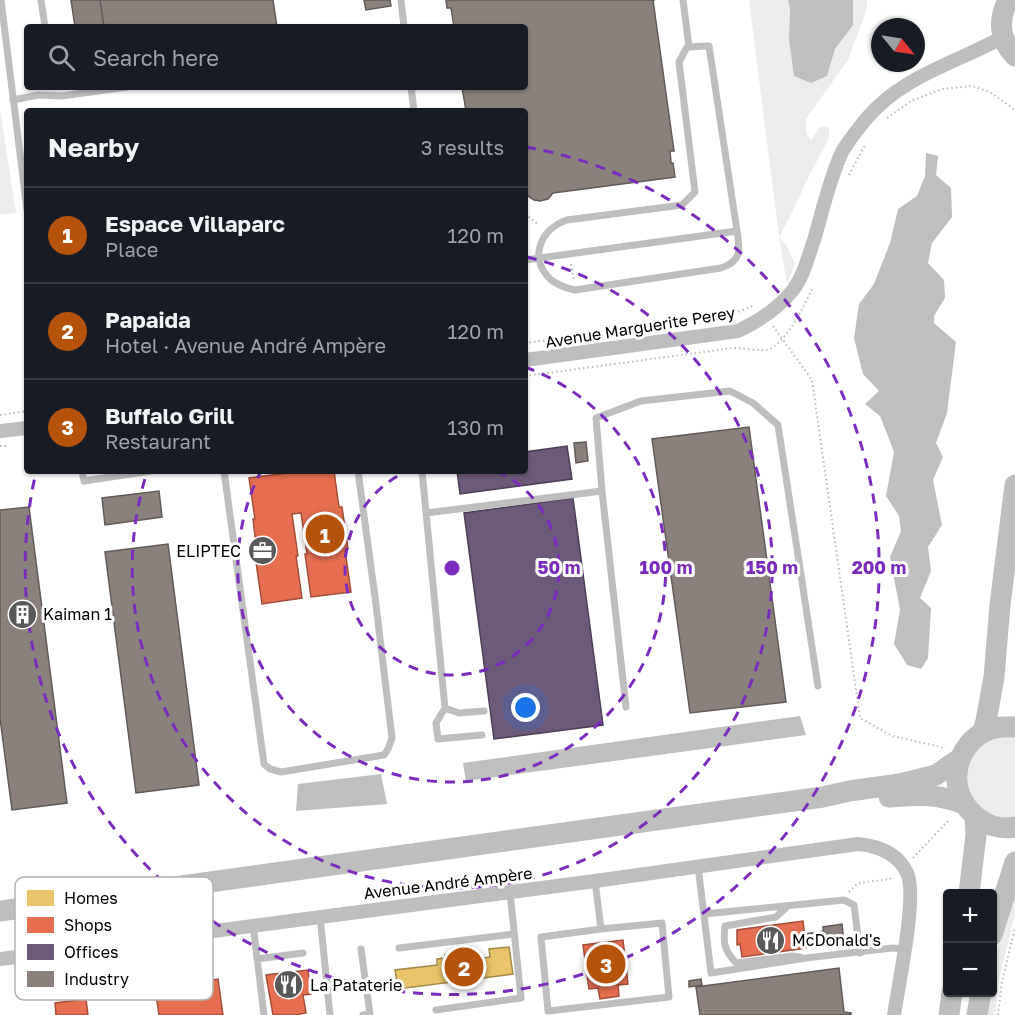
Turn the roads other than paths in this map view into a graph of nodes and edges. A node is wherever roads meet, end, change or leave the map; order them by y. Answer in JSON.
{"nodes":[{"id":1,"x":1,"y":0,"type":"edge"},
{"id":2,"x":41,"y":0,"type":"edge"},
{"id":3,"x":401,"y":0,"type":"edge"},
{"id":4,"x":682,"y":0,"type":"edge"},
{"id":5,"x":1008,"y":0,"type":"edge"},
{"id":6,"x":45,"y":24,"type":"edge"},
{"id":7,"x":405,"y":24,"type":"edge"},
{"id":8,"x":3,"y":34,"type":"edge"},
{"id":9,"x":1003,"y":37,"type":"junction"},
{"id":10,"x":689,"y":47,"type":"junction"},
{"id":11,"x":1015,"y":56,"type":"edge"},
{"id":12,"x":53,"y":90,"type":"edge"},
{"id":13,"x":105,"y":90,"type":"edge"},
{"id":14,"x":411,"y":90,"type":"edge"},
{"id":15,"x":54,"y":96,"type":"junction"},
{"id":16,"x":13,"y":100,"type":"junction"},
{"id":17,"x":414,"y":108,"type":"edge"},
{"id":18,"x":24,"y":147,"type":"edge"},
{"id":19,"x":19,"y":148,"type":"junction"},
{"id":20,"x":24,"y":187,"type":"edge"},
{"id":21,"x":737,"y":231,"type":"junction"},
{"id":22,"x":539,"y":258,"type":"junction"},
{"id":23,"x":528,"y":260,"type":"edge"},
{"id":24,"x":528,"y":360,"type":"edge"},
{"id":25,"x":24,"y":428,"type":"edge"},
{"id":26,"x":0,"y":431,"type":"edge"},
{"id":27,"x":83,"y":474,"type":"edge"},
{"id":28,"x":132,"y":474,"type":"edge"},
{"id":29,"x":224,"y":474,"type":"edge"},
{"id":30,"x":358,"y":474,"type":"edge"},
{"id":31,"x":422,"y":474,"type":"edge"},
{"id":32,"x":1015,"y":485,"type":"edge"},
{"id":33,"x":602,"y":491,"type":"junction"},
{"id":34,"x":426,"y":513,"type":"junction"},
{"id":35,"x":818,"y":687,"type":"dead end"},
{"id":36,"x":626,"y":707,"type":"dead end"},
{"id":37,"x":445,"y":708,"type":"junction"},
{"id":38,"x":484,"y":711,"type":"dead end"},
{"id":39,"x":1015,"y":727,"type":"edge"},
{"id":40,"x":982,"y":733,"type":"junction"},
{"id":41,"x":482,"y":735,"type":"dead end"},
{"id":42,"x":952,"y":754,"type":"junction"},
{"id":43,"x":823,"y":797,"type":"junction"},
{"id":44,"x":963,"y":812,"type":"junction"},
{"id":45,"x":1015,"y":827,"type":"edge"},
{"id":46,"x":1015,"y":862,"type":"edge"},
{"id":47,"x":698,"y":866,"type":"junction"},
{"id":48,"x":213,"y":881,"type":"edge"},
{"id":49,"x":595,"y":881,"type":"junction"},
{"id":50,"x":970,"y":889,"type":"edge"},
{"id":51,"x":510,"y":892,"type":"junction"},
{"id":52,"x":788,"y":906,"type":"junction"},
{"id":53,"x":15,"y":909,"type":"edge"},
{"id":54,"x":0,"y":911,"type":"edge"},
{"id":55,"x":704,"y":914,"type":"junction"},
{"id":56,"x":321,"y":916,"type":"junction"},
{"id":57,"x":997,"y":921,"type":"edge"},
{"id":58,"x":253,"y":925,"type":"junction"},
{"id":59,"x":601,"y":929,"type":"junction"},
{"id":60,"x":213,"y":930,"type":"edge"},
{"id":61,"x":514,"y":934,"type":"junction"},
{"id":62,"x":399,"y":948,"type":"dead end"},
{"id":63,"x":361,"y":949,"type":"dead end"},
{"id":64,"x":905,"y":949,"type":"junction"},
{"id":65,"x":303,"y":952,"type":"dead end"},
{"id":66,"x":860,"y":953,"type":"junction"},
{"id":67,"x":15,"y":957,"type":"edge"},
{"id":68,"x":807,"y":958,"type":"junction"},
{"id":69,"x":0,"y":959,"type":"edge"},
{"id":70,"x":257,"y":959,"type":"junction"},
{"id":71,"x":951,"y":997,"type":"edge"},
{"id":72,"x":980,"y":997,"type":"edge"},
{"id":73,"x":436,"y":1010,"type":"dead end"},
{"id":74,"x":264,"y":1015,"type":"edge"},
{"id":75,"x":330,"y":1015,"type":"edge"},
{"id":76,"x":363,"y":1015,"type":"edge"},
{"id":77,"x":894,"y":1015,"type":"edge"},
{"id":78,"x":949,"y":1015,"type":"edge"},
{"id":79,"x":978,"y":1015,"type":"edge"}],
"edges":[{"from":1,"to":8,"type":"lane"},
{"from":2,"to":6,"type":"lane"},
{"from":3,"to":7,"type":"lane"},
{"from":4,"to":10,"type":"lane"},
{"from":5,"to":9,"type":"main road"},
{"from":8,"to":16,"type":"lane"},
{"from":9,"to":11,"type":"main road"},
{"from":9,"to":24,"type":"street","name":"Avenue Marguerite Perey"},
{"from":10,"to":21,"type":"lane"},
{"from":10,"to":22,"type":"lane"},
{"from":12,"to":15,"type":"lane"},
{"from":13,"to":15,"type":"lane"},
{"from":14,"to":17,"type":"lane"},
{"from":15,"to":16,"type":"lane"},
{"from":16,"to":19,"type":"lane"},
{"from":18,"to":19,"type":"lane"},
{"from":19,"to":20,"type":"lane"},
{"from":21,"to":22,"type":"lane"},
{"from":21,"to":22,"type":"lane"},
{"from":22,"to":23,"type":"lane"},
{"from":25,"to":26,"type":"street"},
{"from":27,"to":28,"type":"lane"},
{"from":29,"to":30,"type":"lane"},
{"from":31,"to":34,"type":"lane"},
{"from":32,"to":40,"type":"main road"},
{"from":33,"to":34,"type":"lane"},
{"from":33,"to":35,"type":"lane"},
{"from":33,"to":36,"type":"lane"},
{"from":34,"to":37,"type":"lane"},
{"from":37,"to":38,"type":"lane"},
{"from":37,"to":41,"type":"lane"},
{"from":39,"to":40,"type":"main road"},
{"from":40,"to":42,"type":"main road"},
{"from":42,"to":43,"type":"main road"},
{"from":42,"to":44,"type":"main road"},
{"from":43,"to":44,"type":"main road"},
{"from":43,"to":48,"type":"main road"},
{"from":44,"to":45,"type":"main road"},
{"from":44,"to":50,"type":"main road"},
{"from":46,"to":57,"type":"main road"},
{"from":47,"to":49,"type":"street","name":"Avenue André Ampère"},
{"from":47,"to":55,"type":"lane"},
{"from":47,"to":64,"type":"street","name":"Avenue André Ampère"},
{"from":49,"to":51,"type":"street","name":"Avenue André Ampère"},
{"from":49,"to":59,"type":"lane"},
{"from":51,"to":56,"type":"street","name":"Avenue André Ampère"},
{"from":51,"to":61,"type":"lane"},
{"from":52,"to":55,"type":"lane"},
{"from":52,"to":66,"type":"lane"},
{"from":52,"to":68,"type":"lane"},
{"from":53,"to":54,"type":"main road"},
{"from":55,"to":68,"type":"lane"},
{"from":56,"to":58,"type":"street","name":"Avenue André Ampère"},
{"from":56,"to":75,"type":"lane"},
{"from":58,"to":60,"type":"street","name":"Avenue André Ampère"},
{"from":58,"to":70,"type":"lane"},
{"from":59,"to":59,"type":"lane"},
{"from":61,"to":62,"type":"lane"},
{"from":61,"to":73,"type":"lane"},
{"from":63,"to":76,"type":"lane"},
{"from":64,"to":66,"type":"lane"},
{"from":64,"to":77,"type":"street"},
{"from":65,"to":70,"type":"lane"},
{"from":66,"to":68,"type":"lane"},
{"from":67,"to":69,"type":"street","name":"Avenue André Ampère"},
{"from":70,"to":74,"type":"lane"},
{"from":71,"to":78,"type":"main road"},
{"from":72,"to":79,"type":"main road"}]}
